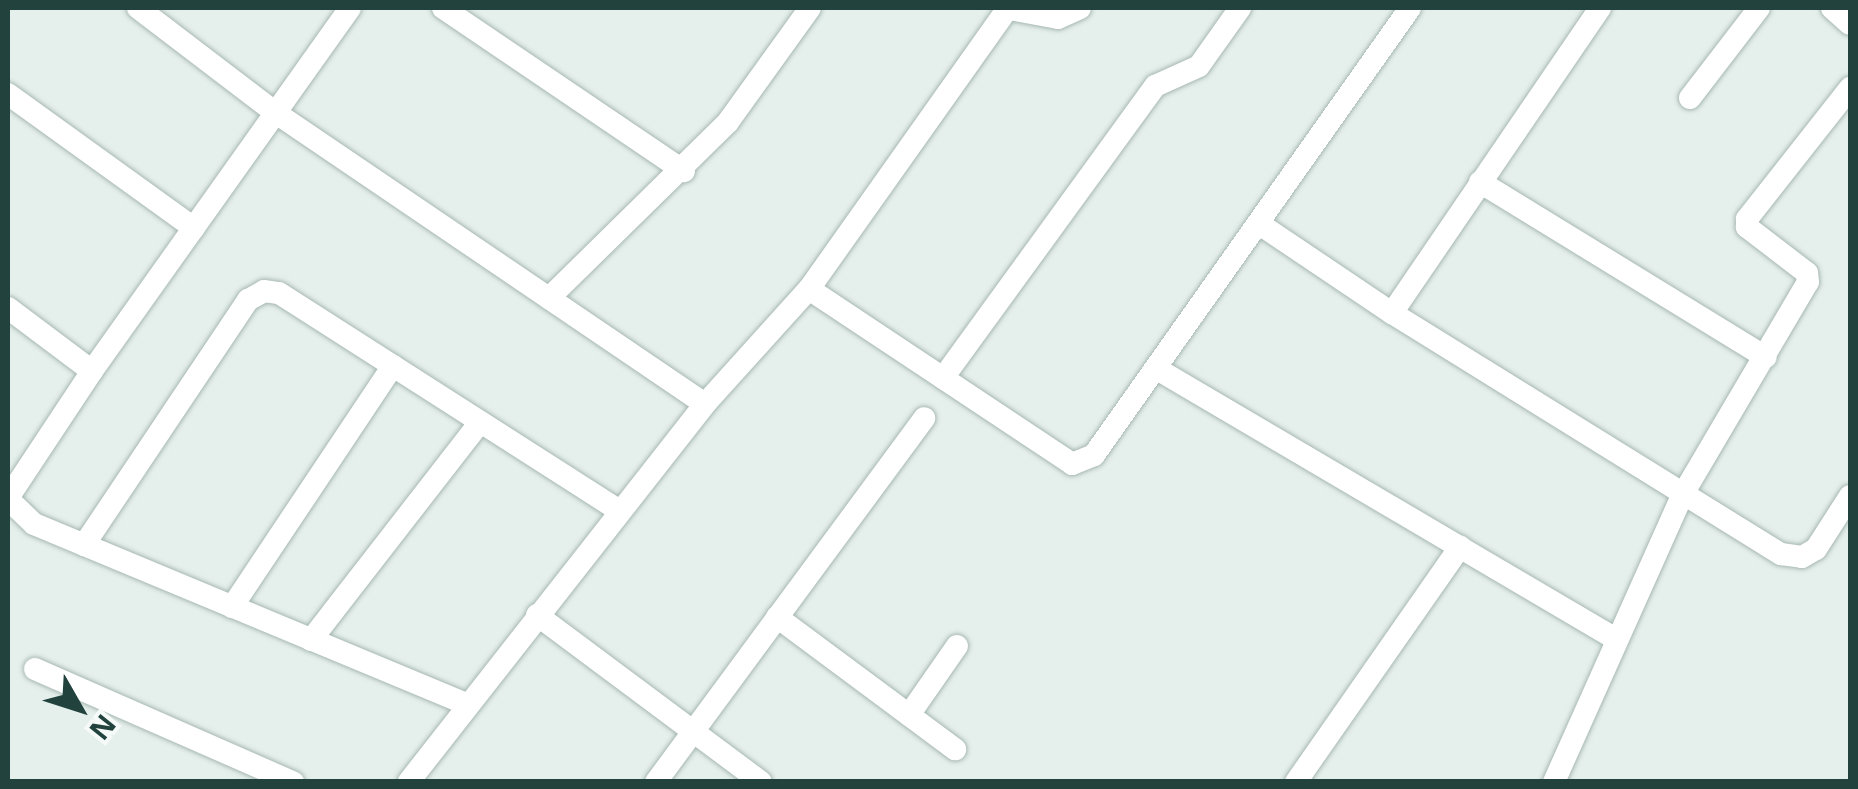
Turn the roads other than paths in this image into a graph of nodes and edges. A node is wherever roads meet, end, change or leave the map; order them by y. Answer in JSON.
{"nodes":[{"id":1,"x":138,"y":8,"type":"edge"},
{"id":2,"x":350,"y":8,"type":"edge"},
{"id":3,"x":442,"y":8,"type":"edge"},
{"id":4,"x":810,"y":8,"type":"edge"},
{"id":5,"x":1080,"y":8,"type":"edge"},
{"id":6,"x":1240,"y":8,"type":"edge"},
{"id":7,"x":1410,"y":8,"type":"edge"},
{"id":8,"x":1600,"y":8,"type":"edge"},
{"id":9,"x":1759,"y":8,"type":"edge"},
{"id":10,"x":1832,"y":8,"type":"edge"},
{"id":11,"x":1004,"y":10,"type":"edge"},
{"id":12,"x":1850,"y":24,"type":"edge"},
{"id":13,"x":1850,"y":88,"type":"edge"},
{"id":14,"x":8,"y":94,"type":"edge"},
{"id":15,"x":1690,"y":98,"type":"dead end"},
{"id":16,"x":276,"y":113,"type":"junction"},
{"id":17,"x":684,"y":170,"type":"junction"},
{"id":18,"x":1480,"y":182,"type":"junction"},
{"id":19,"x":1260,"y":225,"type":"junction"},
{"id":20,"x":194,"y":228,"type":"junction"},
{"id":21,"x":808,"y":288,"type":"junction"},
{"id":22,"x":549,"y":298,"type":"junction"},
{"id":23,"x":8,"y":308,"type":"edge"},
{"id":24,"x":1392,"y":313,"type":"junction"},
{"id":25,"x":1766,"y":357,"type":"junction"},
{"id":26,"x":393,"y":366,"type":"junction"},
{"id":27,"x":1157,"y":368,"type":"junction"},
{"id":28,"x":92,"y":372,"type":"junction"},
{"id":29,"x":942,"y":378,"type":"junction"},
{"id":30,"x":706,"y":404,"type":"junction"},
{"id":31,"x":924,"y":418,"type":"dead end"},
{"id":32,"x":480,"y":422,"type":"junction"},
{"id":33,"x":1683,"y":494,"type":"junction"},
{"id":34,"x":1850,"y":496,"type":"edge"},
{"id":35,"x":8,"y":498,"type":"edge"},
{"id":36,"x":620,"y":512,"type":"junction"},
{"id":37,"x":84,"y":545,"type":"junction"},
{"id":38,"x":1460,"y":547,"type":"junction"},
{"id":39,"x":232,"y":606,"type":"junction"},
{"id":40,"x":537,"y":615,"type":"junction"},
{"id":41,"x":777,"y":617,"type":"junction"},
{"id":42,"x":1614,"y":638,"type":"junction"},
{"id":43,"x":311,"y":640,"type":"junction"},
{"id":44,"x":957,"y":646,"type":"dead end"},
{"id":45,"x":36,"y":669,"type":"dead end"},
{"id":46,"x":466,"y":704,"type":"junction"},
{"id":47,"x":910,"y":715,"type":"junction"},
{"id":48,"x":692,"y":731,"type":"junction"},
{"id":49,"x":955,"y":749,"type":"dead end"},
{"id":50,"x":293,"y":782,"type":"edge"},
{"id":51,"x":409,"y":782,"type":"edge"},
{"id":52,"x":656,"y":782,"type":"edge"},
{"id":53,"x":761,"y":782,"type":"edge"},
{"id":54,"x":1296,"y":782,"type":"edge"},
{"id":55,"x":1554,"y":782,"type":"edge"}],
"edges":[{"from":1,"to":16,"type":"street"},
{"from":2,"to":16,"type":"street"},
{"from":3,"to":17,"type":"street"},
{"from":4,"to":17,"type":"street"},
{"from":5,"to":11,"type":"street"},
{"from":6,"to":29,"type":"street"},
{"from":7,"to":19,"type":"street"},
{"from":8,"to":18,"type":"street"},
{"from":9,"to":15,"type":"street"},
{"from":10,"to":12,"type":"street"},
{"from":11,"to":21,"type":"street"},
{"from":13,"to":25,"type":"street"},
{"from":14,"to":20,"type":"street"},
{"from":16,"to":20,"type":"street"},
{"from":16,"to":22,"type":"street"},
{"from":17,"to":22,"type":"street"},
{"from":18,"to":24,"type":"street"},
{"from":18,"to":25,"type":"street"},
{"from":19,"to":24,"type":"street"},
{"from":19,"to":27,"type":"street"},
{"from":20,"to":28,"type":"street"},
{"from":21,"to":29,"type":"street"},
{"from":21,"to":30,"type":"street"},
{"from":22,"to":30,"type":"street"},
{"from":23,"to":28,"type":"street"},
{"from":24,"to":33,"type":"street"},
{"from":25,"to":33,"type":"street"},
{"from":26,"to":32,"type":"street"},
{"from":26,"to":37,"type":"street"},
{"from":26,"to":39,"type":"street"},
{"from":27,"to":29,"type":"street"},
{"from":27,"to":38,"type":"street"},
{"from":28,"to":35,"type":"street"},
{"from":30,"to":36,"type":"street"},
{"from":31,"to":41,"type":"street"},
{"from":32,"to":36,"type":"street"},
{"from":32,"to":43,"type":"street"},
{"from":33,"to":34,"type":"street"},
{"from":33,"to":42,"type":"street"},
{"from":35,"to":37,"type":"street"},
{"from":36,"to":40,"type":"street"},
{"from":37,"to":39,"type":"street"},
{"from":38,"to":42,"type":"street"},
{"from":38,"to":54,"type":"street"},
{"from":39,"to":43,"type":"street"},
{"from":40,"to":46,"type":"street"},
{"from":40,"to":48,"type":"street"},
{"from":41,"to":47,"type":"street"},
{"from":41,"to":48,"type":"street"},
{"from":42,"to":55,"type":"street"},
{"from":43,"to":46,"type":"street"},
{"from":44,"to":47,"type":"street"},
{"from":45,"to":50,"type":"street"},
{"from":46,"to":51,"type":"street"},
{"from":47,"to":49,"type":"street"},
{"from":48,"to":52,"type":"street"},
{"from":48,"to":53,"type":"street"}]}
